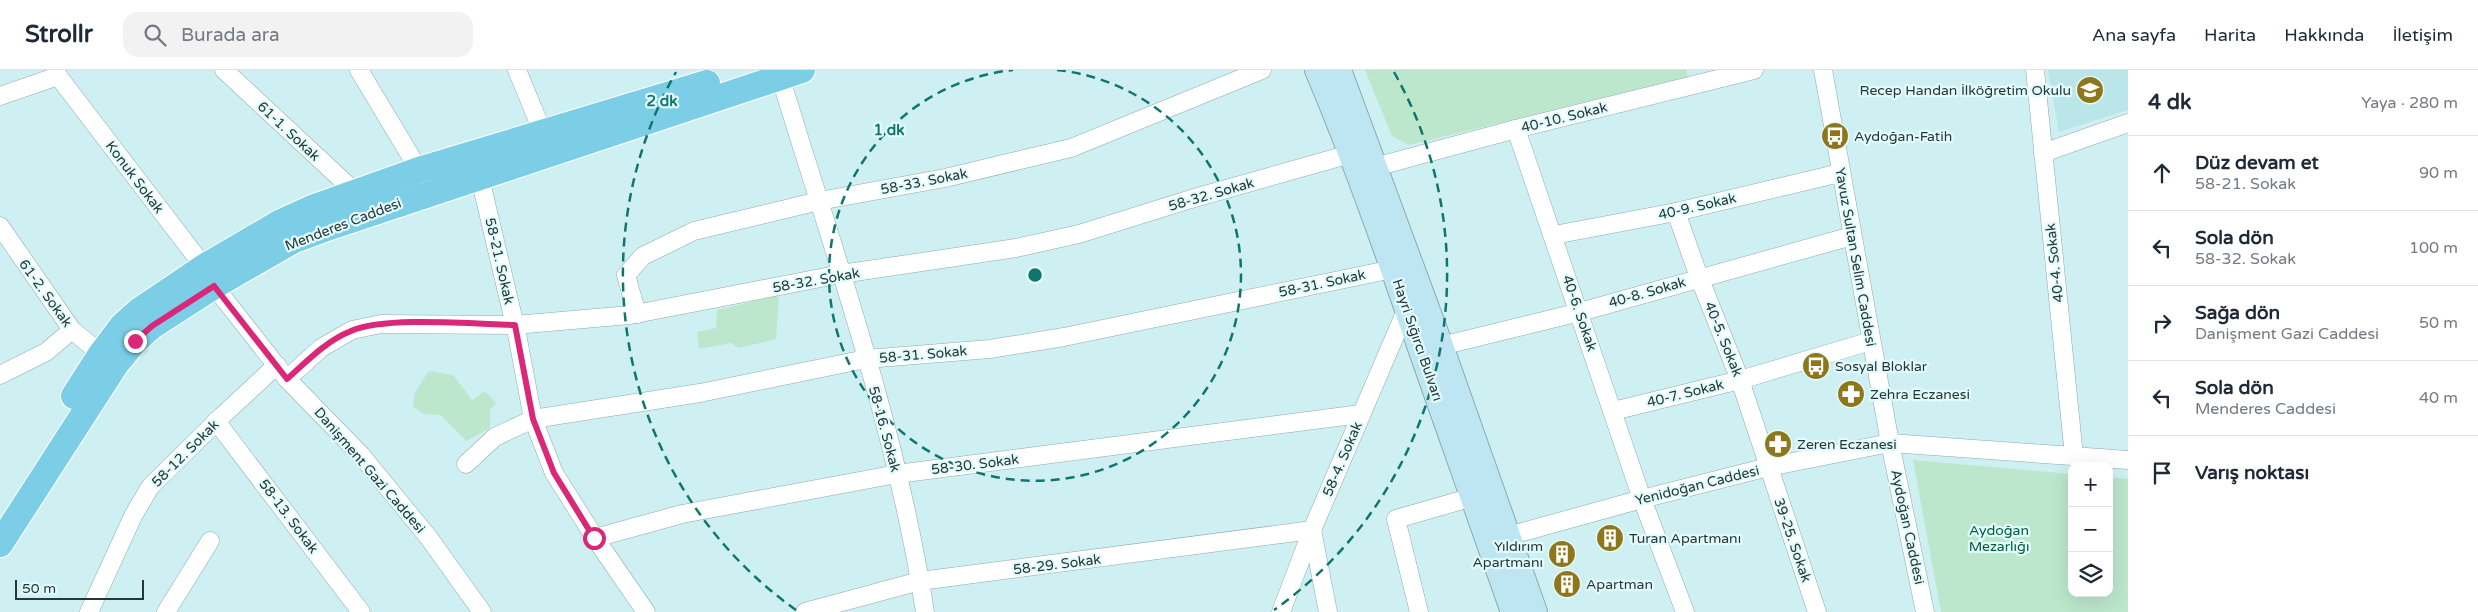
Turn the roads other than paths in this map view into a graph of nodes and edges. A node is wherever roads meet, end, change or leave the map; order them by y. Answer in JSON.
{"nodes":[{"id":1,"x":224,"y":70,"type":"edge"},
{"id":2,"x":358,"y":70,"type":"edge"},
{"id":3,"x":517,"y":70,"type":"edge"},
{"id":4,"x":746,"y":70,"type":"edge"},
{"id":5,"x":1262,"y":70,"type":"edge"},
{"id":6,"x":1317,"y":70,"type":"edge"},
{"id":7,"x":1339,"y":70,"type":"edge"},
{"id":8,"x":1754,"y":70,"type":"edge"},
{"id":9,"x":1823,"y":70,"type":"edge"},
{"id":10,"x":2034,"y":70,"type":"edge"},
{"id":11,"x":57,"y":73,"type":"edge"},
{"id":12,"x":791,"y":73,"type":"edge"},
{"id":13,"x":0,"y":96,"type":"edge"},
{"id":14,"x":2128,"y":123,"type":"edge"},
{"id":15,"x":1516,"y":129,"type":"junction"},
{"id":16,"x":543,"y":133,"type":"junction"},
{"id":17,"x":1350,"y":154,"type":"junction"},
{"id":18,"x":2043,"y":154,"type":"junction"},
{"id":19,"x":1375,"y":167,"type":"junction"},
{"id":20,"x":419,"y":170,"type":"junction"},
{"id":21,"x":1840,"y":173,"type":"junction"},
{"id":22,"x":480,"y":178,"type":"junction"},
{"id":23,"x":355,"y":192,"type":"junction"},
{"id":24,"x":818,"y":201,"type":"junction"},
{"id":25,"x":1676,"y":212,"type":"junction"},
{"id":26,"x":2,"y":233,"type":"edge"},
{"id":27,"x":1554,"y":235,"type":"junction"},
{"id":28,"x":1852,"y":236,"type":"junction"},
{"id":29,"x":1393,"y":269,"type":"junction"},
{"id":30,"x":841,"y":274,"type":"junction"},
{"id":31,"x":209,"y":276,"type":"junction"},
{"id":32,"x":1699,"y":277,"type":"junction"},
{"id":33,"x":1407,"y":308,"type":"junction"},
{"id":34,"x":1580,"y":312,"type":"junction"},
{"id":35,"x":637,"y":314,"type":"junction"},
{"id":36,"x":515,"y":325,"type":"junction"},
{"id":37,"x":72,"y":330,"type":"junction"},
{"id":38,"x":1871,"y":341,"type":"junction"},
{"id":39,"x":1442,"y":346,"type":"junction"},
{"id":40,"x":101,"y":354,"type":"junction"},
{"id":41,"x":866,"y":358,"type":"junction"},
{"id":42,"x":282,"y":372,"type":"junction"},
{"id":43,"x":0,"y":375,"type":"edge"},
{"id":44,"x":1740,"y":380,"type":"junction"},
{"id":45,"x":1613,"y":411,"type":"junction"},
{"id":46,"x":1360,"y":414,"type":"junction"},
{"id":47,"x":533,"y":419,"type":"junction"},
{"id":48,"x":216,"y":421,"type":"junction"},
{"id":49,"x":1890,"y":443,"type":"junction"},
{"id":50,"x":2074,"y":456,"type":"junction"},
{"id":51,"x":2128,"y":460,"type":"edge"},
{"id":52,"x":466,"y":464,"type":"dead end"},
{"id":53,"x":1768,"y":467,"type":"junction"},
{"id":54,"x":897,"y":474,"type":"junction"},
{"id":55,"x":1473,"y":497,"type":"junction"},
{"id":56,"x":1642,"y":498,"type":"junction"},
{"id":57,"x":0,"y":511,"type":"edge"},
{"id":58,"x":1312,"y":530,"type":"junction"},
{"id":59,"x":1508,"y":536,"type":"junction"},
{"id":60,"x":594,"y":538,"type":"junction"},
{"id":61,"x":210,"y":541,"type":"dead end"},
{"id":62,"x":0,"y":544,"type":"edge"},
{"id":63,"x":920,"y":581,"type":"junction"},
{"id":64,"x":89,"y":612,"type":"edge"},
{"id":65,"x":166,"y":612,"type":"edge"},
{"id":66,"x":360,"y":612,"type":"edge"},
{"id":67,"x":482,"y":612,"type":"edge"},
{"id":68,"x":646,"y":612,"type":"edge"},
{"id":69,"x":805,"y":612,"type":"edge"},
{"id":70,"x":925,"y":612,"type":"edge"},
{"id":71,"x":1281,"y":612,"type":"edge"},
{"id":72,"x":1328,"y":612,"type":"edge"},
{"id":73,"x":1419,"y":612,"type":"edge"},
{"id":74,"x":1513,"y":612,"type":"edge"},
{"id":75,"x":1535,"y":612,"type":"edge"},
{"id":76,"x":1685,"y":612,"type":"edge"},
{"id":77,"x":1817,"y":612,"type":"edge"},
{"id":78,"x":1925,"y":612,"type":"edge"}],
"edges":[{"from":1,"to":23,"type":"street","name":"61-1. Sokak"},
{"from":2,"to":20,"type":"street"},
{"from":3,"to":16,"type":"street"},
{"from":4,"to":16,"type":"main road","name":"Menderes Caddesi"},
{"from":5,"to":24,"type":"street","name":"58-33. Sokak"},
{"from":6,"to":17,"type":"main road","name":"Hayri Sığırcı Bulvarı"},
{"from":7,"to":19,"type":"main road","name":"Hayri Sığırcı Bulvarı"},
{"from":8,"to":15,"type":"street","name":"40-10. Sokak"},
{"from":9,"to":21,"type":"street","name":"Yavuz Sultan Selim Caddesi"},
{"from":10,"to":18,"type":"street","name":"40-4. Sokak"},
{"from":11,"to":13,"type":"street"},
{"from":11,"to":31,"type":"street","name":"Konuk Sokak"},
{"from":12,"to":22,"type":"main road","name":"Menderes Caddesi"},
{"from":12,"to":24,"type":"street","name":"58-16. Sokak"},
{"from":14,"to":18,"type":"street"},
{"from":15,"to":19,"type":"street","name":"40-10. Sokak"},
{"from":15,"to":27,"type":"street","name":"40-6. Sokak"},
{"from":16,"to":20,"type":"main road","name":"Menderes Caddesi"},
{"from":17,"to":29,"type":"main road","name":"Hayri Sığırcı Bulvarı"},
{"from":17,"to":30,"type":"street","name":"58-32. Sokak"},
{"from":18,"to":50,"type":"street","name":"40-4. Sokak"},
{"from":19,"to":39,"type":"main road","name":"Hayri Sığırcı Bulvarı"},
{"from":20,"to":23,"type":"main road","name":"Menderes Caddesi"},
{"from":21,"to":25,"type":"street","name":"40-9. Sokak"},
{"from":21,"to":28,"type":"street","name":"Yavuz Sultan Selim Caddesi"},
{"from":22,"to":31,"type":"main road","name":"Menderes Caddesi"},
{"from":22,"to":36,"type":"street","name":"58-21. Sokak"},
{"from":23,"to":31,"type":"main road","name":"Menderes Caddesi"},
{"from":24,"to":30,"type":"street","name":"58-16. Sokak"},
{"from":24,"to":35,"type":"street","name":"58-33. Sokak"},
{"from":25,"to":27,"type":"street","name":"40-9. Sokak"},
{"from":25,"to":32,"type":"street","name":"40-5. Sokak"},
{"from":26,"to":37,"type":"street","name":"61-2. Sokak"},
{"from":27,"to":34,"type":"street","name":"40-6. Sokak"},
{"from":28,"to":32,"type":"street","name":"40-8. Sokak"},
{"from":28,"to":38,"type":"street","name":"Yavuz Sultan Selim Caddesi"},
{"from":29,"to":33,"type":"main road","name":"Hayri Sığırcı Bulvarı"},
{"from":29,"to":41,"type":"street","name":"58-31. Sokak"},
{"from":30,"to":35,"type":"street","name":"58-32. Sokak"},
{"from":30,"to":41,"type":"street","name":"58-16. Sokak"},
{"from":31,"to":40,"type":"main road","name":"Menderes Caddesi"},
{"from":31,"to":42,"type":"street","name":"Danişment Gazi Caddesi"},
{"from":31,"to":62,"type":"main road","name":"Menderes Caddesi"},
{"from":32,"to":34,"type":"street","name":"40-8. Sokak"},
{"from":32,"to":44,"type":"street","name":"40-5. Sokak"},
{"from":33,"to":46,"type":"street","name":"58-4. Sokak"},
{"from":33,"to":55,"type":"main road","name":"Hayri Sığırcı Bulvarı"},
{"from":34,"to":39,"type":"street","name":"40-8. Sokak"},
{"from":34,"to":45,"type":"street","name":"40-6. Sokak"},
{"from":35,"to":36,"type":"street","name":"58-32. Sokak"},
{"from":36,"to":42,"type":"street","name":"58-32. Sokak"},
{"from":36,"to":47,"type":"street","name":"58-21. Sokak"},
{"from":37,"to":40,"type":"street","name":"61-2. Sokak"},
{"from":37,"to":43,"type":"street"},
{"from":38,"to":44,"type":"street","name":"40-7. Sokak"},
{"from":38,"to":49,"type":"street","name":"Yavuz Sultan Selim Caddesi"},
{"from":39,"to":59,"type":"main road","name":"Hayri Sığırcı Bulvarı"},
{"from":40,"to":57,"type":"main road","name":"Menderes Caddesi"},
{"from":41,"to":47,"type":"street","name":"58-31. Sokak"},
{"from":41,"to":54,"type":"street","name":"58-16. Sokak"},
{"from":42,"to":48,"type":"street","name":"58-12. Sokak"},
{"from":42,"to":67,"type":"street","name":"Danişment Gazi Caddesi"},
{"from":44,"to":45,"type":"street","name":"40-7. Sokak"},
{"from":44,"to":53,"type":"street","name":"40-5. Sokak"},
{"from":45,"to":56,"type":"street","name":"40-6. Sokak"},
{"from":46,"to":54,"type":"street","name":"58-30. Sokak"},
{"from":46,"to":58,"type":"street","name":"58-4. Sokak"},
{"from":47,"to":52,"type":"street","name":"58-31. Sokak"},
{"from":47,"to":60,"type":"street","name":"58-21. Sokak"},
{"from":48,"to":64,"type":"street","name":"58-12. Sokak"},
{"from":48,"to":66,"type":"street","name":"58-13. Sokak"},
{"from":49,"to":50,"type":"street","name":"Yenidoğan Caddesi"},
{"from":49,"to":53,"type":"street","name":"Yenidoğan Caddesi"},
{"from":49,"to":78,"type":"street","name":"Aydoğan Caddesi"},
{"from":50,"to":51,"type":"street","name":"Yenidoğan Caddesi"},
{"from":53,"to":56,"type":"street","name":"Yenidoğan Caddesi"},
{"from":53,"to":77,"type":"street","name":"39-25. Sokak"},
{"from":54,"to":60,"type":"street","name":"58-30. Sokak"},
{"from":54,"to":63,"type":"street","name":"58-16. Sokak"},
{"from":55,"to":73,"type":"street"},
{"from":55,"to":74,"type":"main road","name":"Hayri Sığırcı Bulvarı"},
{"from":56,"to":59,"type":"street","name":"Yenidoğan Caddesi"},
{"from":56,"to":76,"type":"street","name":"40-6. Sokak"},
{"from":58,"to":63,"type":"street","name":"58-29. Sokak"},
{"from":58,"to":71,"type":"street","name":"58-4. Sokak"},
{"from":58,"to":72,"type":"street"},
{"from":59,"to":75,"type":"main road","name":"Hayri Sığırcı Bulvarı"},
{"from":60,"to":68,"type":"street","name":"58-21. Sokak"},
{"from":61,"to":65,"type":"street"},
{"from":63,"to":69,"type":"street","name":"58-29. Sokak"},
{"from":63,"to":70,"type":"street","name":"58-16. Sokak"}]}
